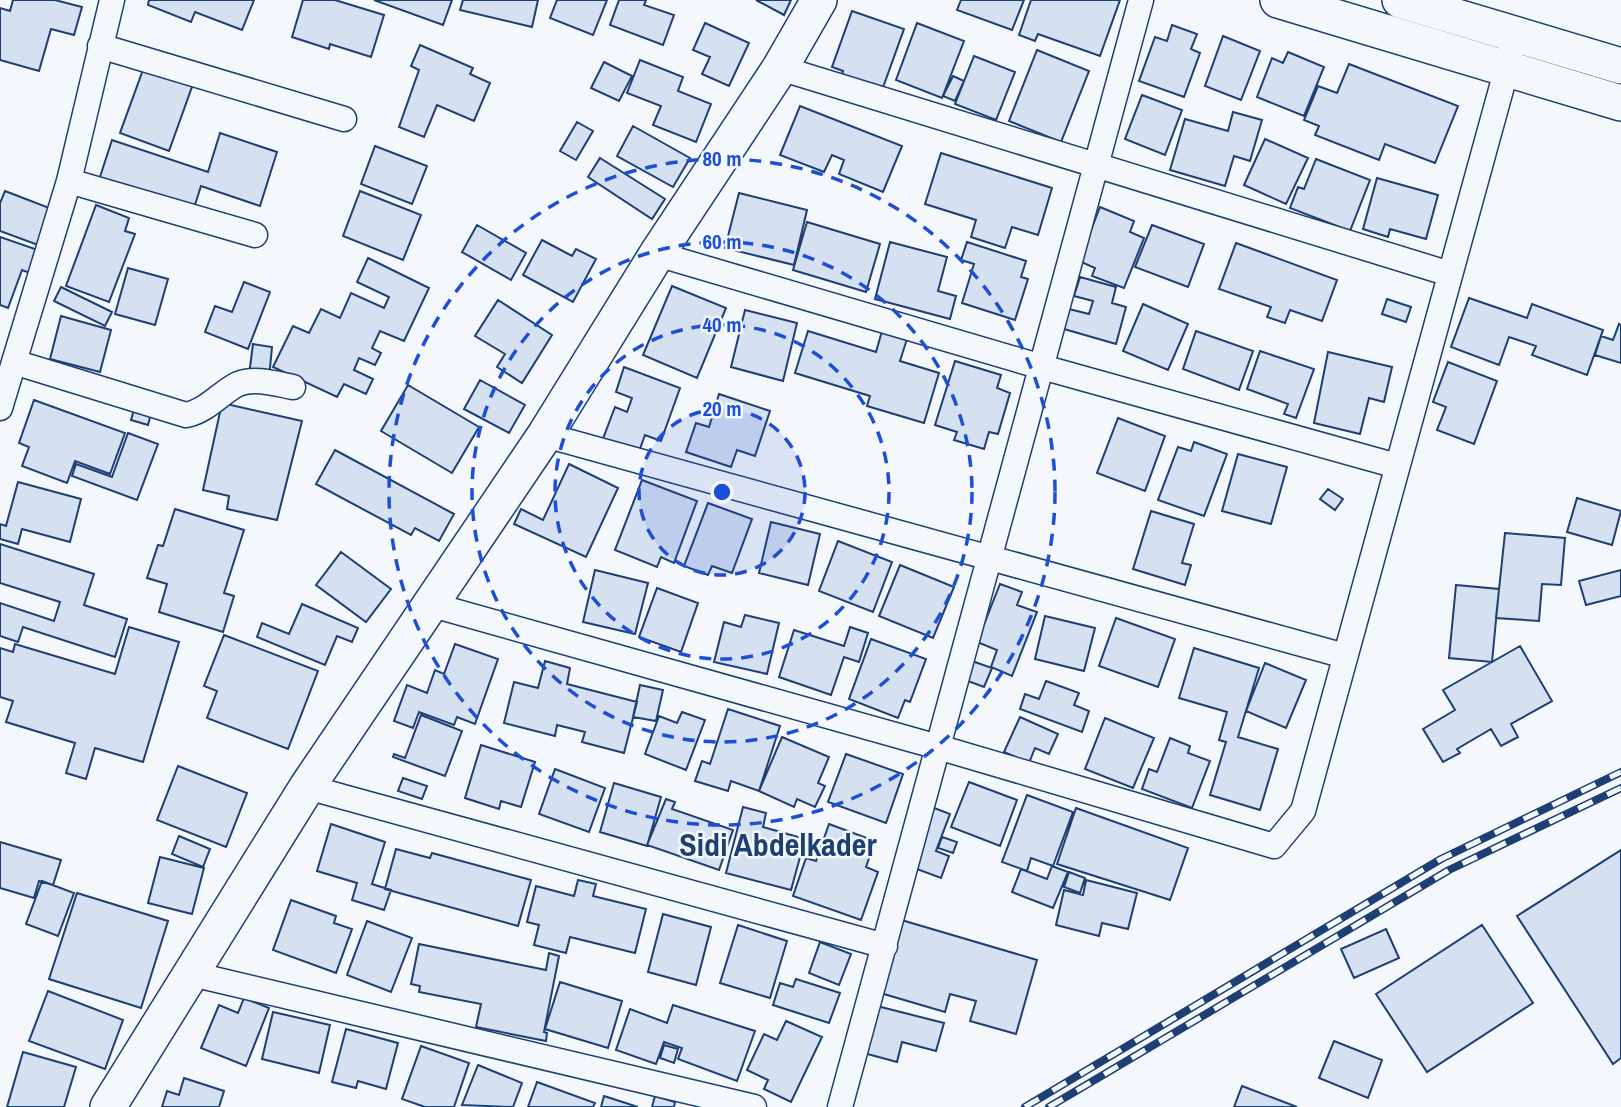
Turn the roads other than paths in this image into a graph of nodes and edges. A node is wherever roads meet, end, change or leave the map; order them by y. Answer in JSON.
{"nodes":[{"id":1,"x":112,"y":0,"type":"edge"},
{"id":2,"x":820,"y":0,"type":"edge"},
{"id":3,"x":1142,"y":0,"type":"edge"},
{"id":4,"x":1278,"y":0,"type":"edge"},
{"id":5,"x":1400,"y":0,"type":"edge"},
{"id":6,"x":1516,"y":34,"type":"junction"},
{"id":7,"x":100,"y":46,"type":"junction"},
{"id":8,"x":1621,"y":66,"type":"edge"},
{"id":9,"x":780,"y":68,"type":"junction"},
{"id":10,"x":1506,"y":68,"type":"junction"},
{"id":11,"x":1621,"y":103,"type":"edge"},
{"id":12,"x":344,"y":119,"type":"dead end"},
{"id":13,"x":1096,"y":167,"type":"junction"},
{"id":14,"x":69,"y":181,"type":"junction"},
{"id":15,"x":255,"y":234,"type":"dead end"},
{"id":16,"x":657,"y":254,"type":"junction"},
{"id":17,"x":1450,"y":274,"type":"junction"},
{"id":18,"x":11,"y":348,"type":"edge"},
{"id":19,"x":1042,"y":367,"type":"junction"},
{"id":20,"x":293,"y":387,"type":"dead end"},
{"id":21,"x":0,"y":408,"type":"edge"},
{"id":22,"x":545,"y":435,"type":"junction"},
{"id":23,"x":1397,"y":466,"type":"junction"},
{"id":24,"x":991,"y":555,"type":"junction"},
{"id":25,"x":429,"y":604,"type":"junction"},
{"id":26,"x":1345,"y":656,"type":"junction"},
{"id":27,"x":937,"y":747,"type":"junction"},
{"id":28,"x":307,"y":787,"type":"junction"},
{"id":29,"x":885,"y":946,"type":"junction"},
{"id":30,"x":192,"y":974,"type":"junction"},
{"id":31,"x":108,"y":1107,"type":"edge"},
{"id":32,"x":754,"y":1107,"type":"edge"},
{"id":33,"x":840,"y":1107,"type":"edge"}],
"edges":[{"from":1,"to":7,"type":"street"},
{"from":2,"to":9,"type":"street"},
{"from":3,"to":13,"type":"street"},
{"from":4,"to":10,"type":"street"},
{"from":5,"to":6,"type":"street"},
{"from":6,"to":8,"type":"street"},
{"from":6,"to":10,"type":"street"},
{"from":7,"to":12,"type":"street"},
{"from":7,"to":14,"type":"street"},
{"from":9,"to":13,"type":"street"},
{"from":9,"to":16,"type":"street"},
{"from":10,"to":11,"type":"street"},
{"from":10,"to":17,"type":"street"},
{"from":13,"to":17,"type":"street"},
{"from":13,"to":19,"type":"street"},
{"from":14,"to":15,"type":"street"},
{"from":14,"to":18,"type":"street"},
{"from":16,"to":19,"type":"street"},
{"from":16,"to":22,"type":"street"},
{"from":17,"to":23,"type":"street"},
{"from":18,"to":20,"type":"street"},
{"from":18,"to":21,"type":"street"},
{"from":19,"to":23,"type":"street"},
{"from":19,"to":24,"type":"street"},
{"from":22,"to":24,"type":"street"},
{"from":22,"to":25,"type":"street"},
{"from":23,"to":26,"type":"street"},
{"from":24,"to":26,"type":"street"},
{"from":24,"to":27,"type":"street"},
{"from":25,"to":27,"type":"street"},
{"from":25,"to":28,"type":"street"},
{"from":26,"to":27,"type":"street"},
{"from":27,"to":29,"type":"street"},
{"from":28,"to":29,"type":"street"},
{"from":28,"to":30,"type":"street"},
{"from":29,"to":33,"type":"street"},
{"from":30,"to":31,"type":"street"},
{"from":30,"to":32,"type":"street"}]}
